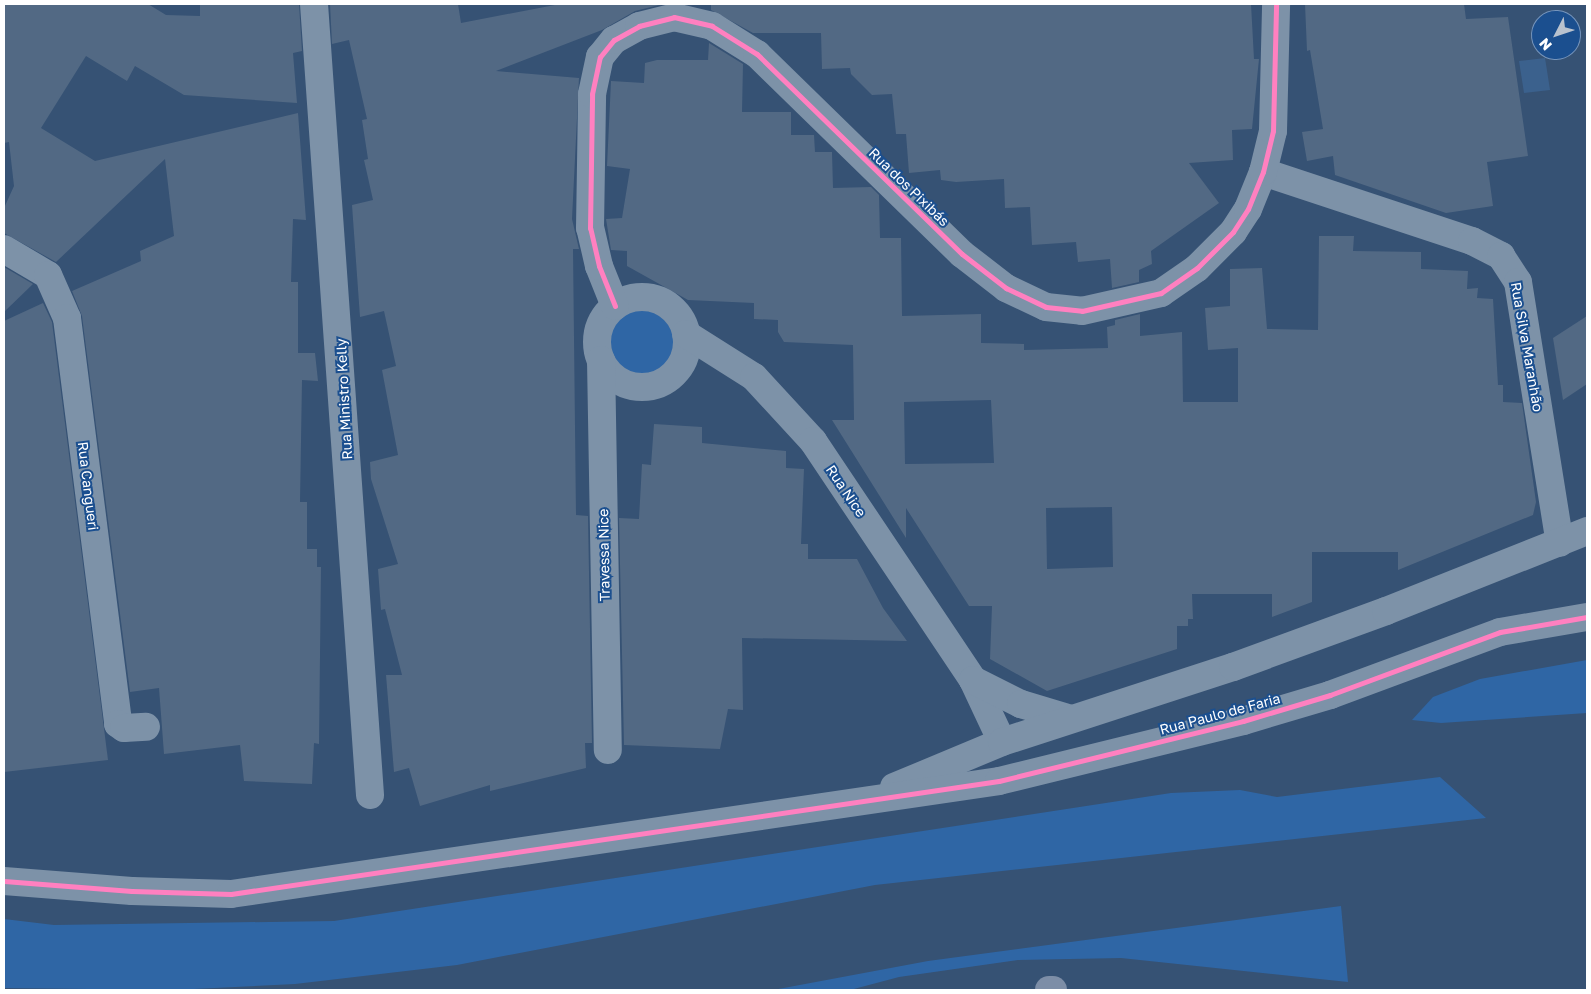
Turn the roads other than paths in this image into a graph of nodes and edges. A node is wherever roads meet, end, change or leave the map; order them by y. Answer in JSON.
{"nodes":[{"id":1,"x":314,"y":4,"type":"edge"},
{"id":2,"x":1276,"y":4,"type":"edge"},
{"id":3,"x":1263,"y":172,"type":"junction"},
{"id":4,"x":4,"y":249,"type":"edge"},
{"id":5,"x":615,"y":306,"type":"junction"},
{"id":6,"x":686,"y":334,"type":"junction"},
{"id":7,"x":601,"y":360,"type":"junction"},
{"id":8,"x":1587,"y":531,"type":"edge"},
{"id":9,"x":1560,"y":543,"type":"junction"},
{"id":10,"x":1587,"y":617,"type":"edge"},
{"id":11,"x":973,"y":680,"type":"junction"},
{"id":12,"x":1071,"y":719,"type":"junction"},
{"id":13,"x":146,"y":727,"type":"dead end"},
{"id":14,"x":1002,"y":742,"type":"junction"},
{"id":15,"x":608,"y":750,"type":"dead end"},
{"id":16,"x":370,"y":795,"type":"dead end"},
{"id":17,"x":851,"y":804,"type":"junction"},
{"id":18,"x":4,"y":881,"type":"edge"}],
"edges":[{"from":1,"to":16,"type":"street","name":"Rua Ministro Kelly"},
{"from":2,"to":3,"type":"street","name":"Rua dos Pixibás"},
{"from":3,"to":5,"type":"street","name":"Rua dos Pixibás"},
{"from":3,"to":9,"type":"street","name":"Rua Silva Maranhão"},
{"from":4,"to":13,"type":"street","name":"Rua Cangueri"},
{"from":5,"to":6,"type":"street"},
{"from":5,"to":7,"type":"street"},
{"from":6,"to":7,"type":"street"},
{"from":6,"to":11,"type":"street","name":"Rua Nice"},
{"from":7,"to":15,"type":"street","name":"Travessa Nice"},
{"from":8,"to":9,"type":"street"},
{"from":9,"to":12,"type":"street"},
{"from":10,"to":17,"type":"street","name":"Rua Paulo de Faria"},
{"from":11,"to":12,"type":"street","name":"Rua Nice"},
{"from":11,"to":14,"type":"street","name":"Rua Nice"},
{"from":12,"to":14,"type":"street"},
{"from":14,"to":17,"type":"street"},
{"from":17,"to":18,"type":"street"}]}
